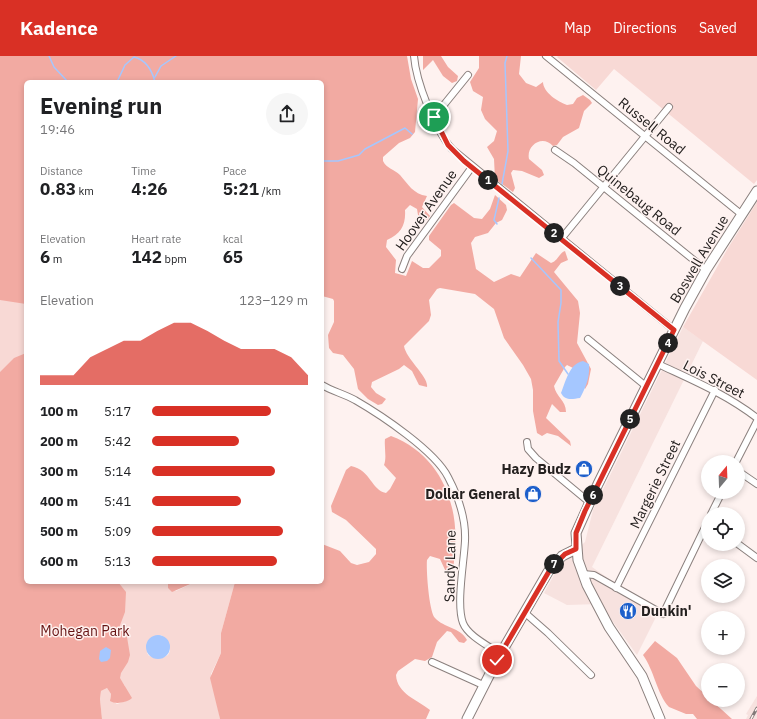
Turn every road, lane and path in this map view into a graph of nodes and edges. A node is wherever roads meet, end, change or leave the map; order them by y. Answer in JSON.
{"nodes":[{"id":1,"x":414,"y":56,"type":"edge"},
{"id":2,"x":546,"y":56,"type":"edge"},
{"id":3,"x":468,"y":76,"type":"dead end"},
{"id":4,"x":669,"y":107,"type":"dead end"},
{"id":5,"x":434,"y":117,"type":"junction"},
{"id":6,"x":645,"y":136,"type":"junction"},
{"id":7,"x":555,"y":150,"type":"dead end"},
{"id":8,"x":472,"y":167,"type":"junction"},
{"id":9,"x":603,"y":187,"type":"junction"},
{"id":10,"x":757,"y":191,"type":"edge"},
{"id":11,"x":741,"y":214,"type":"junction"},
{"id":12,"x":561,"y":239,"type":"junction"},
{"id":13,"x":402,"y":269,"type":"dead end"},
{"id":14,"x":706,"y":270,"type":"junction"},
{"id":15,"x":674,"y":330,"type":"junction"},
{"id":16,"x":588,"y":338,"type":"dead end"},
{"id":17,"x":658,"y":364,"type":"junction"},
{"id":18,"x":324,"y":386,"type":"edge"},
{"id":19,"x":647,"y":387,"type":"junction"},
{"id":20,"x":715,"y":390,"type":"junction"},
{"id":21,"x":757,"y":418,"type":"edge"},
{"id":22,"x":757,"y":421,"type":"edge"},
{"id":23,"x":527,"y":442,"type":"dead end"},
{"id":24,"x":740,"y":455,"type":"edge"},
{"id":25,"x":745,"y":476,"type":"edge"},
{"id":26,"x":757,"y":484,"type":"edge"},
{"id":27,"x":589,"y":502,"type":"junction"},
{"id":28,"x":701,"y":537,"type":"edge"},
{"id":29,"x":576,"y":549,"type":"junction"},
{"id":30,"x":745,"y":549,"type":"edge"},
{"id":31,"x":757,"y":558,"type":"edge"},
{"id":32,"x":583,"y":574,"type":"junction"},
{"id":33,"x":616,"y":588,"type":"junction"},
{"id":34,"x":524,"y":612,"type":"junction"},
{"id":35,"x":500,"y":654,"type":"junction"},
{"id":36,"x":432,"y":662,"type":"dead end"},
{"id":37,"x":591,"y":675,"type":"dead end"},
{"id":38,"x":483,"y":685,"type":"junction"},
{"id":39,"x":467,"y":719,"type":"edge"},
{"id":40,"x":660,"y":719,"type":"edge"}],
"edges":[{"from":1,"to":5,"type":"street"},
{"from":2,"to":6,"type":"street","name":"Russell Road"},
{"from":3,"to":5,"type":"street"},
{"from":4,"to":6,"type":"street"},
{"from":5,"to":8,"type":"street"},
{"from":6,"to":9,"type":"street"},
{"from":6,"to":11,"type":"street","name":"Russell Road"},
{"from":7,"to":9,"type":"street","name":"Quinebaug Road"},
{"from":8,"to":12,"type":"street"},
{"from":8,"to":13,"type":"street","name":"Hoover Avenue"},
{"from":9,"to":12,"type":"street"},
{"from":9,"to":14,"type":"street","name":"Quinebaug Road"},
{"from":10,"to":11,"type":"main road","name":"Boswell Avenue"},
{"from":11,"to":14,"type":"main road","name":"Boswell Avenue"},
{"from":12,"to":15,"type":"street"},
{"from":14,"to":15,"type":"main road","name":"Boswell Avenue"},
{"from":15,"to":17,"type":"main road","name":"Boswell Avenue"},
{"from":16,"to":19,"type":"street"},
{"from":17,"to":19,"type":"main road","name":"Boswell Avenue"},
{"from":17,"to":20,"type":"street","name":"Lois Street"},
{"from":18,"to":35,"type":"street","name":"Sandy Lane"},
{"from":19,"to":27,"type":"main road","name":"Boswell Avenue"},
{"from":20,"to":21,"type":"street","name":"Lois Street"},
{"from":20,"to":33,"type":"street","name":"Margerie Street"},
{"from":22,"to":24,"type":"street"},
{"from":23,"to":27,"type":"street"},
{"from":25,"to":26,"type":"street"},
{"from":27,"to":29,"type":"main road","name":"Boswell Avenue"},
{"from":28,"to":33,"type":"street"},
{"from":29,"to":32,"type":"main road"},
{"from":29,"to":34,"type":"main road"},
{"from":30,"to":31,"type":"street"},
{"from":32,"to":33,"type":"street"},
{"from":32,"to":40,"type":"main road"},
{"from":34,"to":35,"type":"main road"},
{"from":34,"to":37,"type":"street"},
{"from":35,"to":38,"type":"main road"},
{"from":36,"to":38,"type":"street"},
{"from":38,"to":39,"type":"main road"}]}
